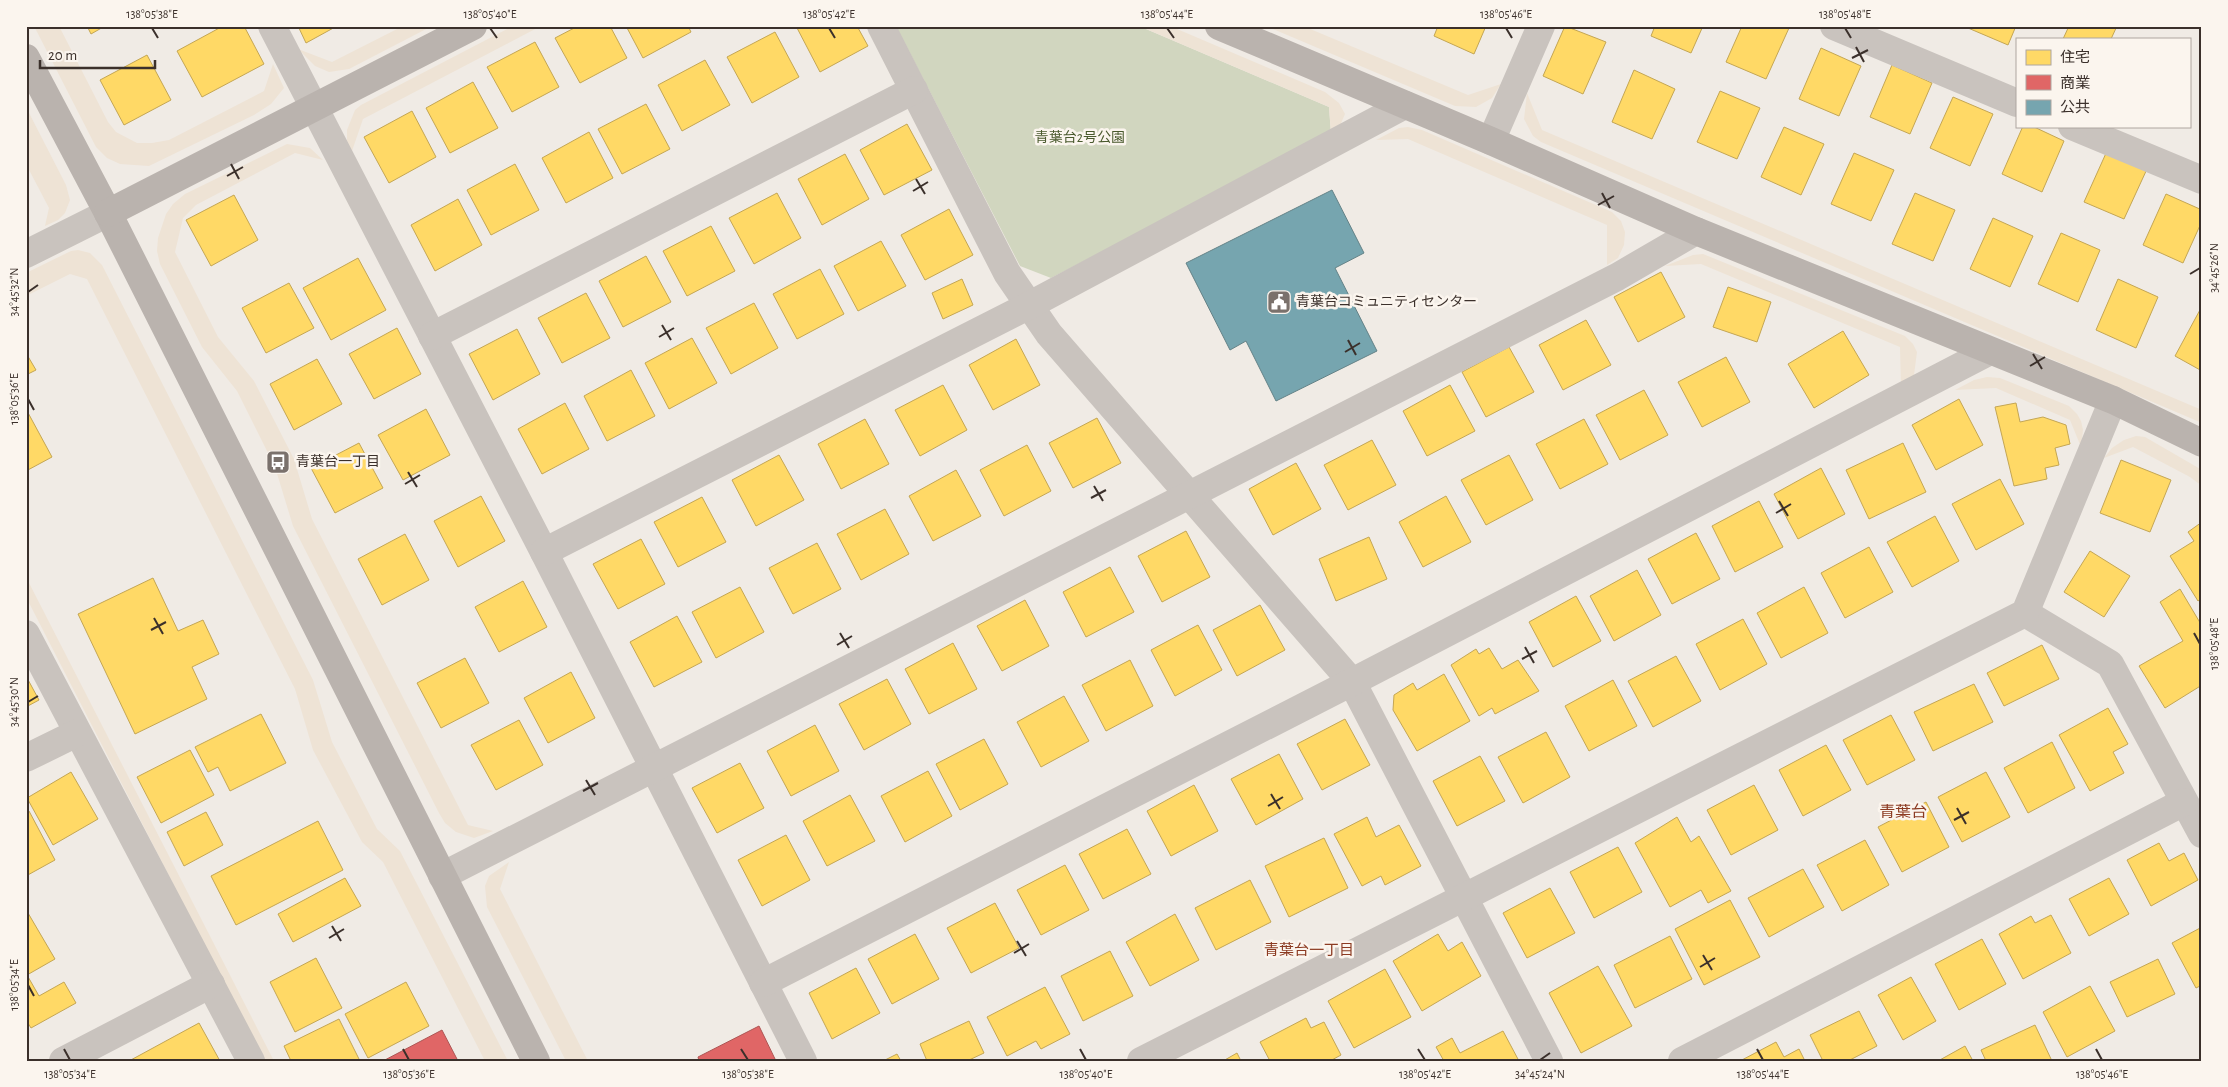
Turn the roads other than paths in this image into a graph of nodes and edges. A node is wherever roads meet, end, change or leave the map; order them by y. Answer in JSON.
{"nodes":[{"id":1,"x":272,"y":26,"type":"edge"},
{"id":2,"x":474,"y":26,"type":"edge"},
{"id":3,"x":881,"y":26,"type":"edge"},
{"id":4,"x":1219,"y":26,"type":"edge"},
{"id":5,"x":1541,"y":26,"type":"edge"},
{"id":6,"x":1834,"y":26,"type":"edge"},
{"id":7,"x":26,"y":58,"type":"edge"},
{"id":8,"x":914,"y":90,"type":"junction"},
{"id":9,"x":2016,"y":103,"type":"edge"},
{"id":10,"x":1405,"y":105,"type":"junction"},
{"id":11,"x":313,"y":109,"type":"junction"},
{"id":12,"x":2077,"y":128,"type":"edge"},
{"id":13,"x":1491,"y":141,"type":"junction"},
{"id":14,"x":2202,"y":180,"type":"edge"},
{"id":15,"x":108,"y":213,"type":"junction"},
{"id":16,"x":1696,"y":232,"type":"junction"},
{"id":17,"x":26,"y":254,"type":"edge"},
{"id":18,"x":1028,"y":306,"type":"junction"},
{"id":19,"x":432,"y":336,"type":"junction"},
{"id":20,"x":1990,"y":351,"type":"junction"},
{"id":21,"x":2113,"y":400,"type":"junction"},
{"id":22,"x":2202,"y":443,"type":"edge"},
{"id":23,"x":1189,"y":495,"type":"junction"},
{"id":24,"x":544,"y":552,"type":"junction"},
{"id":25,"x":2025,"y":613,"type":"junction"},
{"id":26,"x":26,"y":634,"type":"edge"},
{"id":27,"x":1352,"y":682,"type":"junction"},
{"id":28,"x":77,"y":733,"type":"junction"},
{"id":29,"x":26,"y":758,"type":"edge"},
{"id":30,"x":654,"y":768,"type":"junction"},
{"id":31,"x":2184,"y":802,"type":"junction"},
{"id":32,"x":2202,"y":834,"type":"edge"},
{"id":33,"x":442,"y":876,"type":"junction"},
{"id":34,"x":1465,"y":895,"type":"junction"},
{"id":35,"x":763,"y":983,"type":"junction"},
{"id":36,"x":211,"y":984,"type":"junction"},
{"id":37,"x":63,"y":1061,"type":"edge"},
{"id":38,"x":251,"y":1061,"type":"edge"},
{"id":39,"x":536,"y":1061,"type":"edge"},
{"id":40,"x":803,"y":1061,"type":"edge"},
{"id":41,"x":1141,"y":1061,"type":"edge"},
{"id":42,"x":1549,"y":1061,"type":"edge"},
{"id":43,"x":1682,"y":1061,"type":"edge"}],
"edges":[{"from":1,"to":11,"type":"street"},
{"from":2,"to":11,"type":"street"},
{"from":3,"to":8,"type":"street"},
{"from":4,"to":10,"type":"street"},
{"from":5,"to":13,"type":"street"},
{"from":6,"to":9,"type":"street"},
{"from":7,"to":15,"type":"street"},
{"from":8,"to":18,"type":"street"},
{"from":8,"to":19,"type":"street"},
{"from":10,"to":13,"type":"street"},
{"from":10,"to":18,"type":"street"},
{"from":11,"to":15,"type":"street"},
{"from":11,"to":19,"type":"street"},
{"from":12,"to":14,"type":"street"},
{"from":13,"to":16,"type":"street"},
{"from":15,"to":17,"type":"street"},
{"from":15,"to":33,"type":"street"},
{"from":16,"to":20,"type":"street"},
{"from":16,"to":23,"type":"street"},
{"from":18,"to":23,"type":"street"},
{"from":18,"to":24,"type":"street"},
{"from":19,"to":24,"type":"street"},
{"from":20,"to":21,"type":"street"},
{"from":20,"to":27,"type":"street"},
{"from":21,"to":22,"type":"street"},
{"from":21,"to":25,"type":"street"},
{"from":23,"to":27,"type":"street"},
{"from":23,"to":30,"type":"street"},
{"from":24,"to":30,"type":"street"},
{"from":25,"to":31,"type":"street"},
{"from":25,"to":34,"type":"street"},
{"from":26,"to":28,"type":"street"},
{"from":27,"to":34,"type":"street"},
{"from":27,"to":35,"type":"street"},
{"from":28,"to":29,"type":"street"},
{"from":28,"to":36,"type":"street"},
{"from":30,"to":33,"type":"street"},
{"from":30,"to":35,"type":"street"},
{"from":31,"to":32,"type":"street"},
{"from":31,"to":43,"type":"street"},
{"from":33,"to":39,"type":"street"},
{"from":34,"to":41,"type":"street"},
{"from":34,"to":42,"type":"street"},
{"from":35,"to":40,"type":"street"},
{"from":36,"to":37,"type":"street"},
{"from":36,"to":38,"type":"street"}]}
